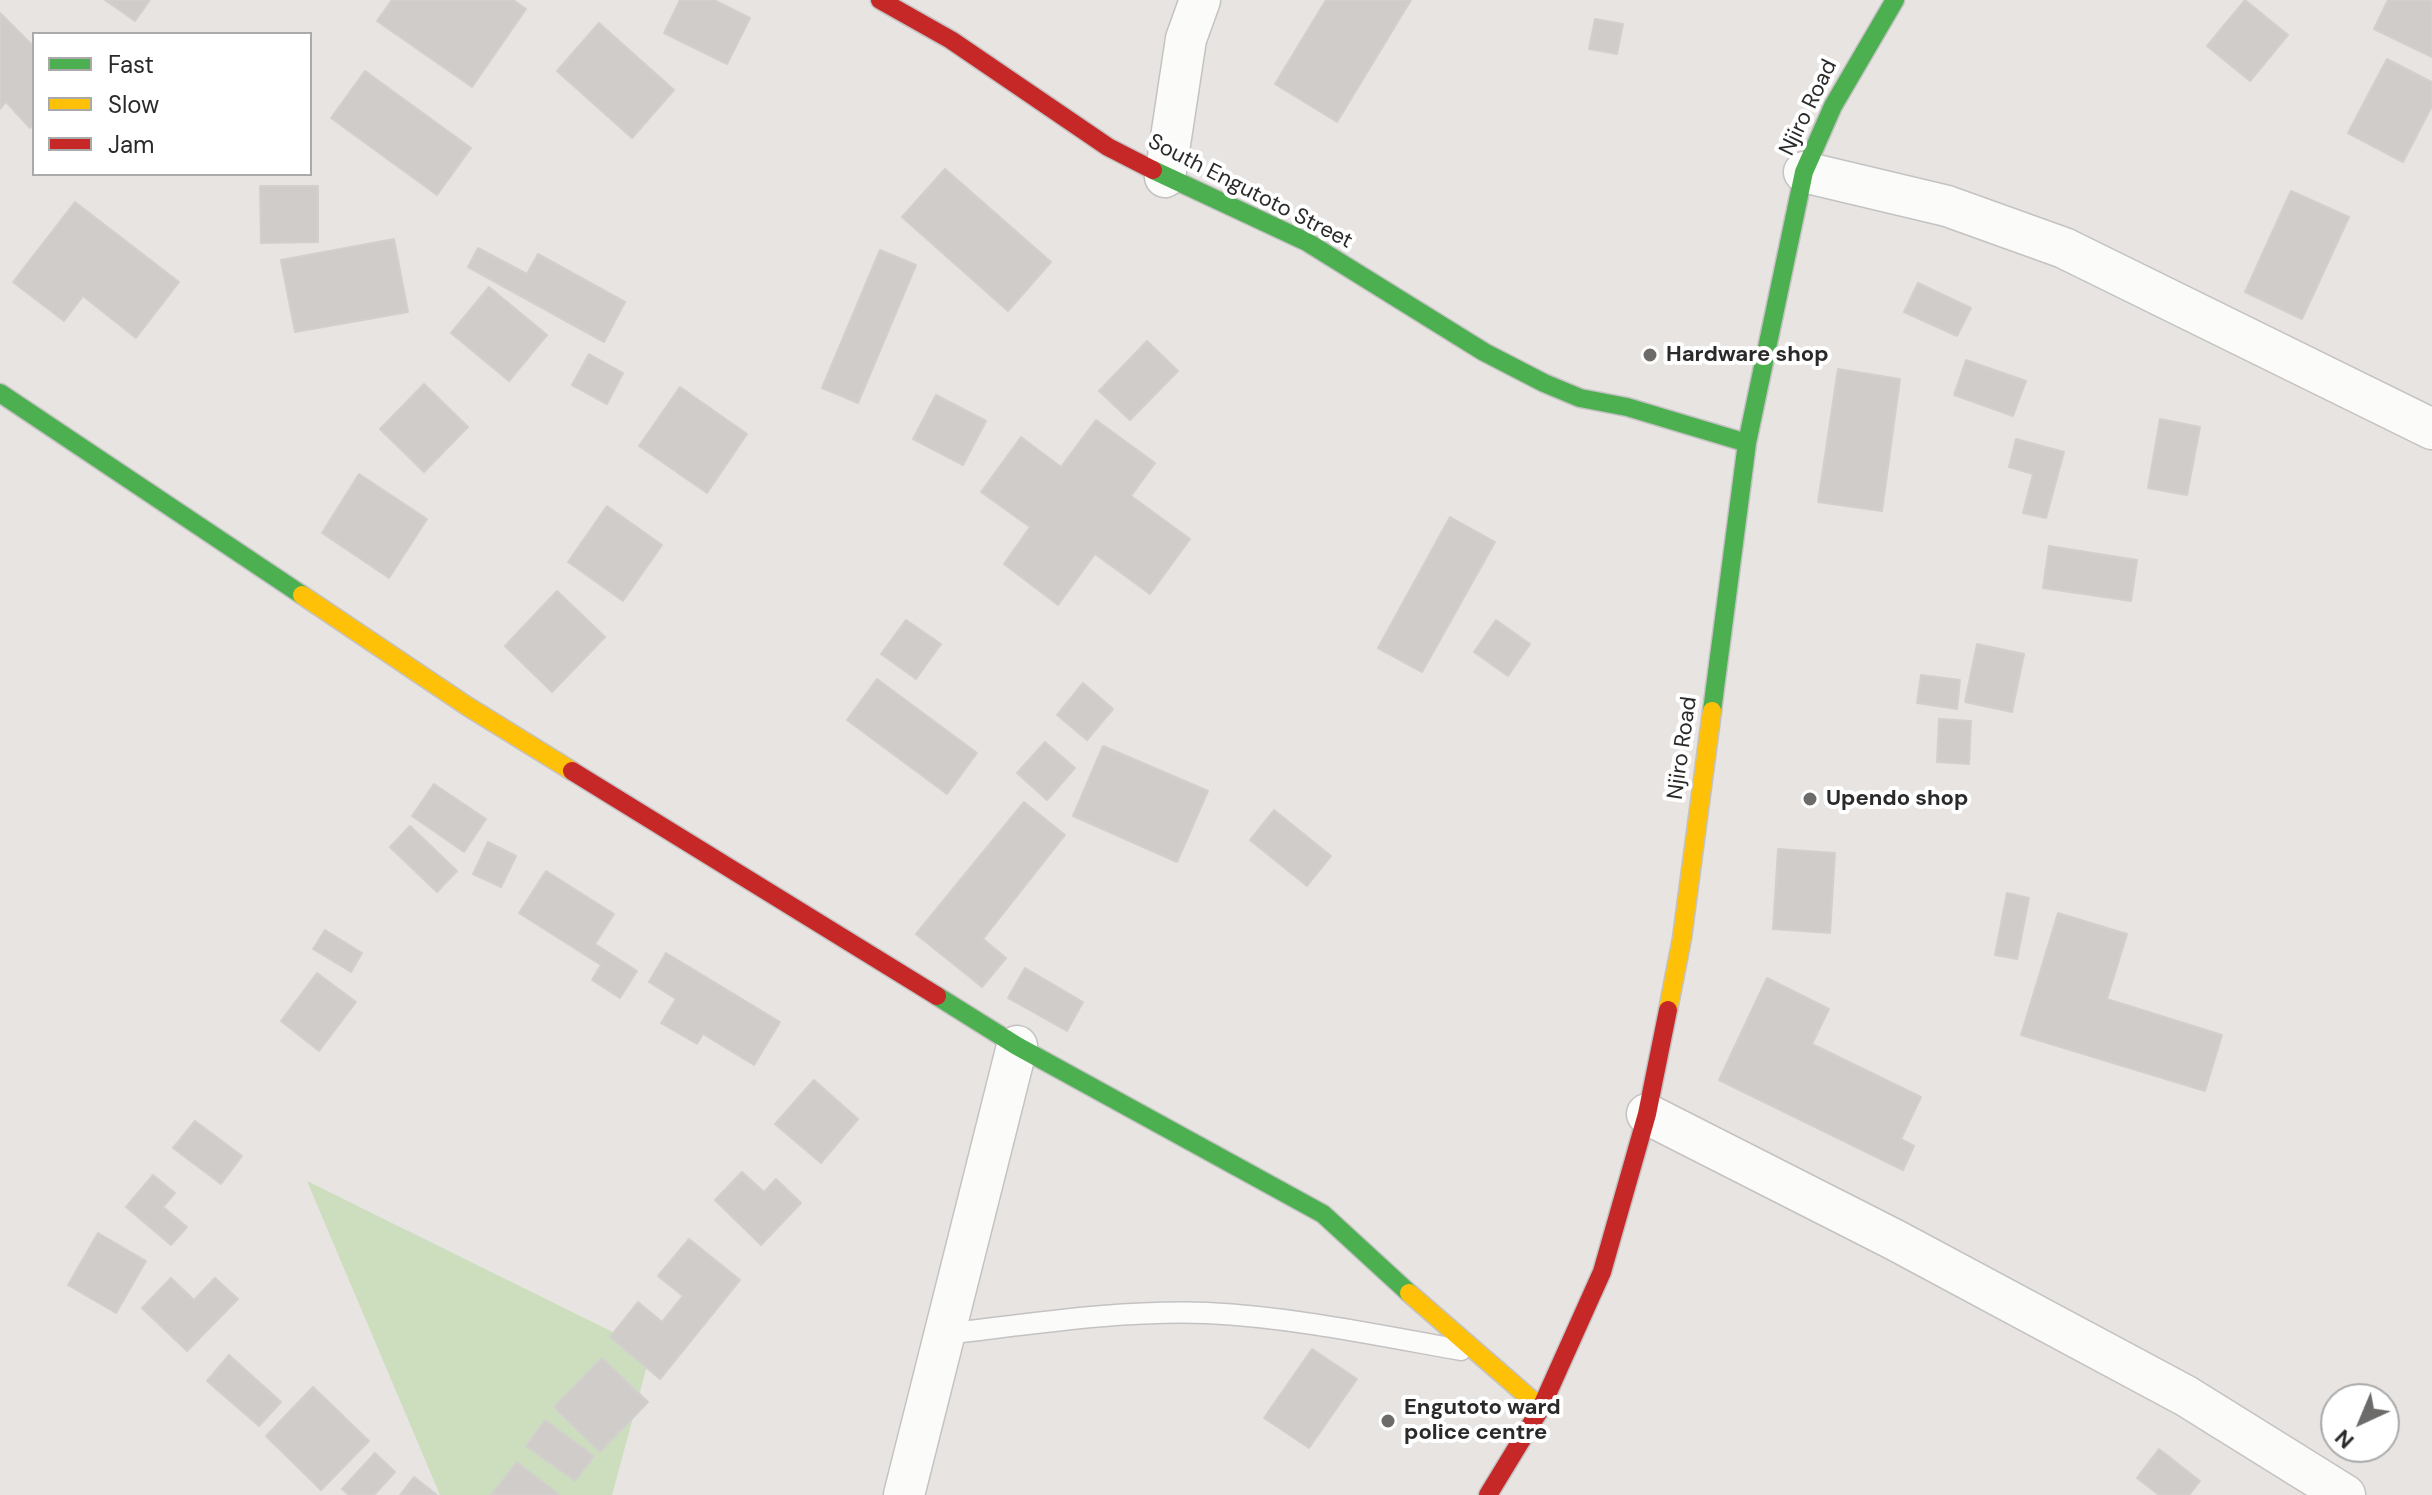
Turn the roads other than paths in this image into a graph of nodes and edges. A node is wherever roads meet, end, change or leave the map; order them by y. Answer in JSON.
{"nodes":[{"id":1,"x":880,"y":0,"type":"edge"},
{"id":2,"x":1200,"y":0,"type":"edge"},
{"id":3,"x":1895,"y":0,"type":"edge"},
{"id":4,"x":1804,"y":172,"type":"junction"},
{"id":5,"x":1165,"y":177,"type":"junction"},
{"id":6,"x":0,"y":393,"type":"edge"},
{"id":7,"x":2432,"y":429,"type":"edge"},
{"id":8,"x":1747,"y":443,"type":"junction"},
{"id":9,"x":1017,"y":1046,"type":"junction"},
{"id":10,"x":1647,"y":1114,"type":"junction"},
{"id":11,"x":945,"y":1334,"type":"junction"},
{"id":12,"x":1476,"y":1352,"type":"junction"},
{"id":13,"x":1541,"y":1408,"type":"junction"},
{"id":14,"x":904,"y":1495,"type":"edge"},
{"id":15,"x":1488,"y":1495,"type":"edge"},
{"id":16,"x":2345,"y":1495,"type":"edge"}],
"edges":[{"from":1,"to":5,"type":"street","name":"South Engutoto Street"},
{"from":2,"to":5,"type":"street"},
{"from":3,"to":4,"type":"street","name":"Njiro Road"},
{"from":4,"to":7,"type":"street"},
{"from":4,"to":8,"type":"street","name":"Njiro Road"},
{"from":5,"to":8,"type":"street","name":"South Engutoto Street"},
{"from":6,"to":9,"type":"street"},
{"from":8,"to":10,"type":"street","name":"Njiro Road"},
{"from":9,"to":11,"type":"street"},
{"from":9,"to":12,"type":"street"},
{"from":10,"to":13,"type":"street","name":"Njiro Road"},
{"from":10,"to":16,"type":"street"},
{"from":11,"to":12,"type":"lane"},
{"from":11,"to":14,"type":"street"},
{"from":12,"to":13,"type":"street"},
{"from":13,"to":15,"type":"street","name":"Njiro Road"}]}
